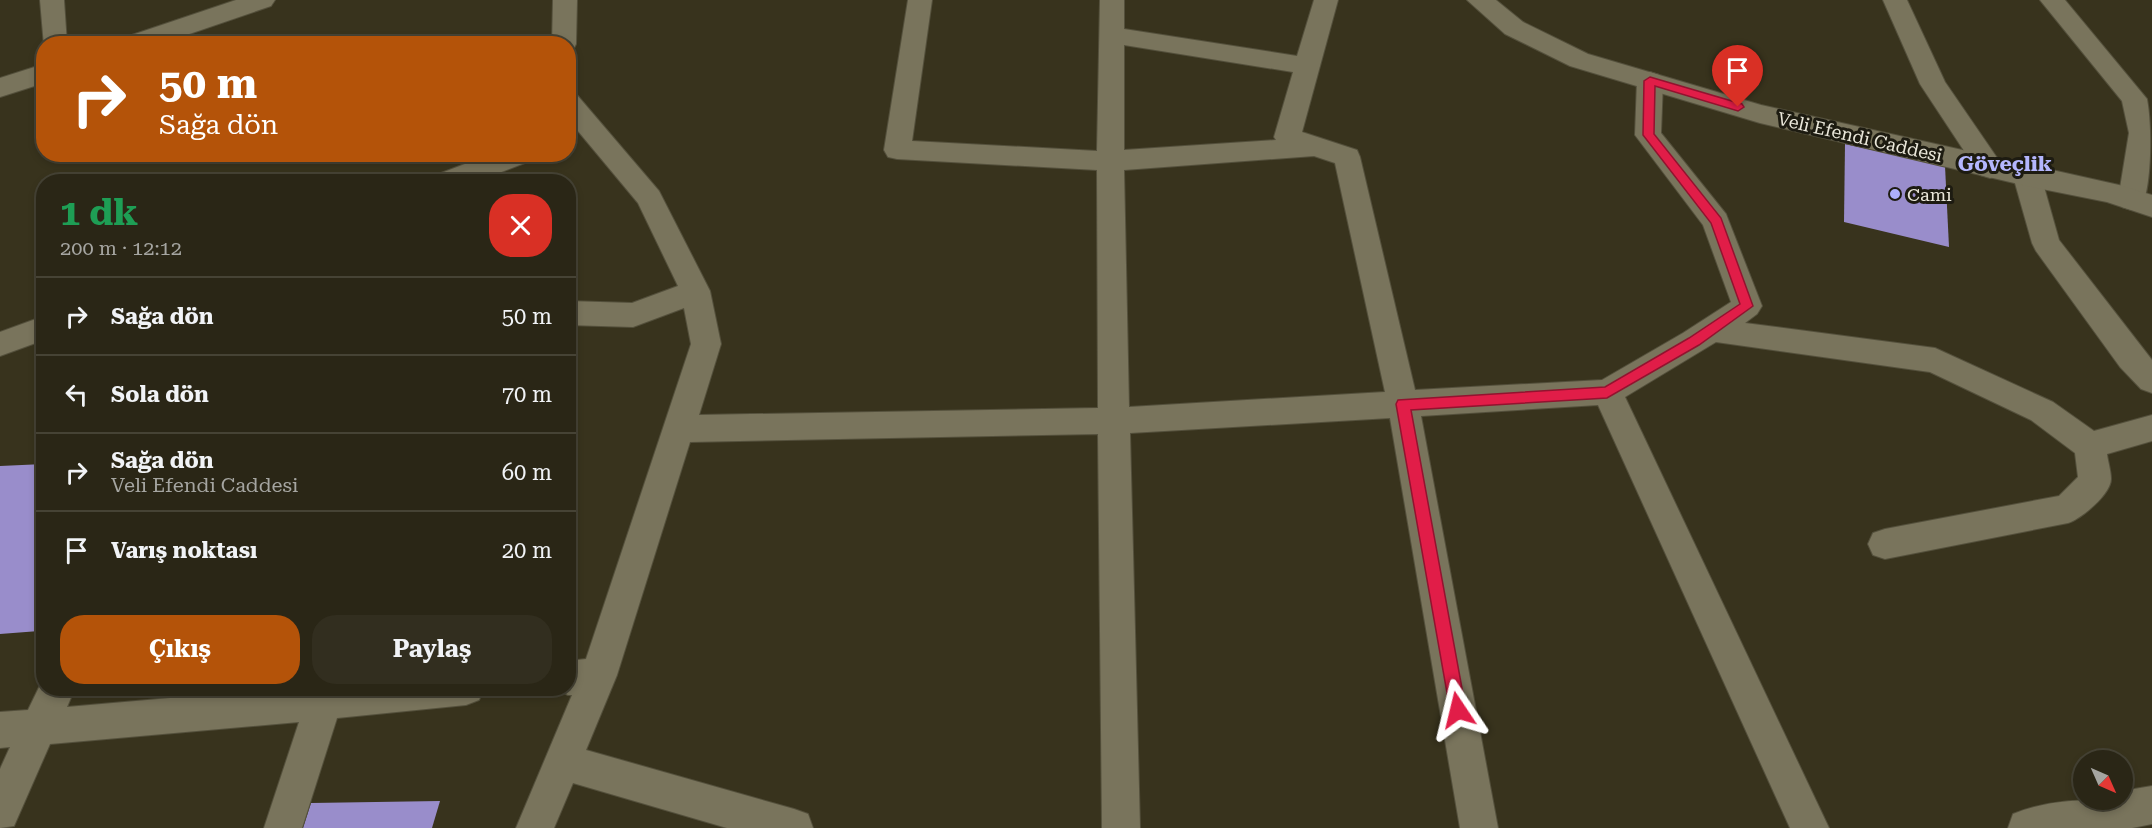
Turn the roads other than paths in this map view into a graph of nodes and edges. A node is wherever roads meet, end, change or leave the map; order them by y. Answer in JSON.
{"nodes":[{"id":1,"x":51,"y":0,"type":"edge"},
{"id":2,"x":262,"y":0,"type":"edge"},
{"id":3,"x":565,"y":0,"type":"edge"},
{"id":4,"x":920,"y":0,"type":"edge"},
{"id":5,"x":1112,"y":0,"type":"edge"},
{"id":6,"x":1326,"y":0,"type":"edge"},
{"id":7,"x":1480,"y":0,"type":"edge"},
{"id":8,"x":1895,"y":0,"type":"edge"},
{"id":9,"x":2052,"y":0,"type":"edge"},
{"id":10,"x":1112,"y":34,"type":"junction"},
{"id":11,"x":54,"y":36,"type":"edge"},
{"id":12,"x":156,"y":36,"type":"edge"},
{"id":13,"x":564,"y":36,"type":"edge"},
{"id":14,"x":1307,"y":66,"type":"junction"},
{"id":15,"x":36,"y":77,"type":"edge"},
{"id":16,"x":1650,"y":81,"type":"junction"},
{"id":17,"x":0,"y":88,"type":"edge"},
{"id":18,"x":580,"y":133,"type":"edge"},
{"id":19,"x":1317,"y":147,"type":"junction"},
{"id":20,"x":1110,"y":160,"type":"junction"},
{"id":21,"x":499,"y":162,"type":"edge"},
{"id":22,"x":1990,"y":168,"type":"junction"},
{"id":23,"x":467,"y":174,"type":"edge"},
{"id":24,"x":2027,"y":176,"type":"junction"},
{"id":25,"x":2142,"y":203,"type":"edge"},
{"id":26,"x":694,"y":291,"type":"junction"},
{"id":27,"x":576,"y":313,"type":"edge"},
{"id":28,"x":1712,"y":330,"type":"junction"},
{"id":29,"x":36,"y":331,"type":"edge"},
{"id":30,"x":0,"y":344,"type":"edge"},
{"id":31,"x":2152,"y":380,"type":"edge"},
{"id":32,"x":1607,"y":392,"type":"junction"},
{"id":33,"x":1403,"y":404,"type":"junction"},
{"id":34,"x":1113,"y":421,"type":"junction"},
{"id":35,"x":2152,"y":428,"type":"edge"},
{"id":36,"x":678,"y":429,"type":"junction"},
{"id":37,"x":2090,"y":446,"type":"junction"},
{"id":38,"x":1885,"y":544,"type":"dead end"},
{"id":39,"x":584,"y":677,"type":"edge"},
{"id":40,"x":54,"y":696,"type":"edge"},
{"id":41,"x":326,"y":696,"type":"edge"},
{"id":42,"x":41,"y":727,"type":"junction"},
{"id":43,"x":0,"y":730,"type":"edge"},
{"id":44,"x":563,"y":762,"type":"junction"},
{"id":45,"x":2152,"y":805,"type":"edge"},
{"id":46,"x":0,"y":812,"type":"edge"},
{"id":47,"x":283,"y":828,"type":"edge"},
{"id":48,"x":535,"y":828,"type":"edge"},
{"id":49,"x":794,"y":828,"type":"edge"},
{"id":50,"x":1120,"y":828,"type":"edge"},
{"id":51,"x":1479,"y":828,"type":"edge"},
{"id":52,"x":1810,"y":828,"type":"edge"},
{"id":53,"x":2027,"y":828,"type":"edge"}],
"edges":[{"from":1,"to":11,"type":"street"},
{"from":2,"to":12,"type":"street"},
{"from":3,"to":13,"type":"street"},
{"from":4,"to":20,"type":"street"},
{"from":5,"to":10,"type":"street"},
{"from":6,"to":14,"type":"street"},
{"from":7,"to":16,"type":"street","name":"Veli Efendi Caddesi"},
{"from":8,"to":22,"type":"street"},
{"from":9,"to":25,"type":"street"},
{"from":10,"to":14,"type":"street"},
{"from":10,"to":20,"type":"street"},
{"from":14,"to":19,"type":"street"},
{"from":15,"to":17,"type":"street"},
{"from":16,"to":22,"type":"street","name":"Veli Efendi Caddesi"},
{"from":16,"to":28,"type":"street"},
{"from":18,"to":26,"type":"street"},
{"from":19,"to":20,"type":"street"},
{"from":19,"to":33,"type":"street"},
{"from":20,"to":34,"type":"street"},
{"from":21,"to":23,"type":"street"},
{"from":22,"to":24,"type":"street","name":"Veli Efendi Caddesi"},
{"from":24,"to":25,"type":"street","name":"Veli Efendi Caddesi"},
{"from":24,"to":31,"type":"street"},
{"from":26,"to":27,"type":"street"},
{"from":26,"to":36,"type":"street"},
{"from":28,"to":32,"type":"street"},
{"from":28,"to":37,"type":"street"},
{"from":29,"to":30,"type":"street"},
{"from":32,"to":33,"type":"street"},
{"from":32,"to":52,"type":"street"},
{"from":33,"to":34,"type":"street"},
{"from":33,"to":51,"type":"street"},
{"from":34,"to":36,"type":"street"},
{"from":34,"to":50,"type":"street"},
{"from":35,"to":37,"type":"street"},
{"from":36,"to":39,"type":"street"},
{"from":37,"to":38,"type":"street"},
{"from":39,"to":44,"type":"street"},
{"from":40,"to":42,"type":"street"},
{"from":41,"to":42,"type":"street"},
{"from":41,"to":47,"type":"street"},
{"from":42,"to":43,"type":"street"},
{"from":42,"to":46,"type":"street"},
{"from":44,"to":48,"type":"street"},
{"from":44,"to":49,"type":"street"},
{"from":45,"to":53,"type":"street"}]}
